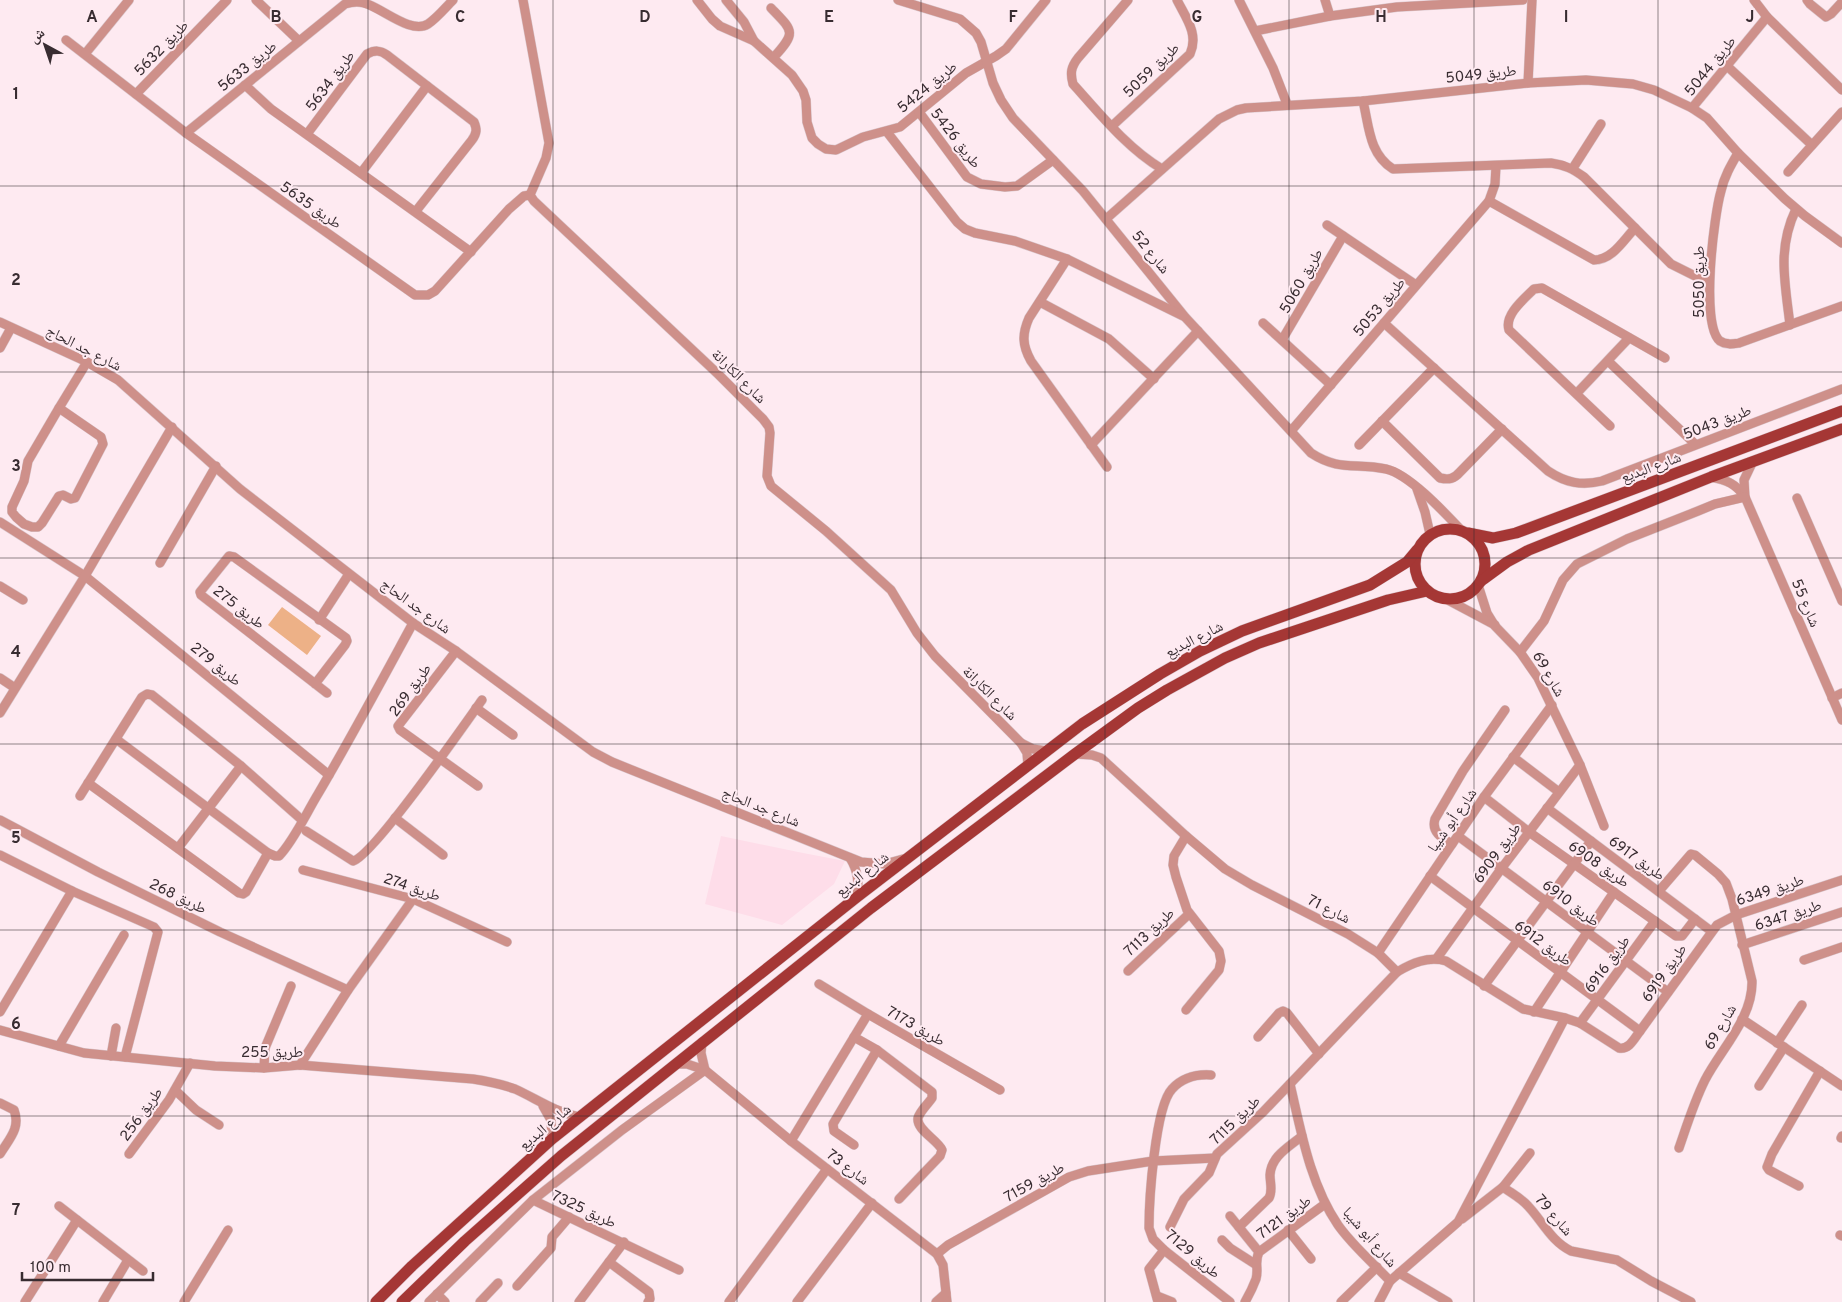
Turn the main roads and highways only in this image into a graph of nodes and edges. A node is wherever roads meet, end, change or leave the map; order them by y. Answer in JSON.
{"nodes":[{"id":1,"x":1842,"y":411,"type":"edge"},
{"id":2,"x":1842,"y":429,"type":"edge"},
{"id":3,"x":1464,"y":531,"type":"junction"},
{"id":4,"x":1417,"y":550,"type":"junction"},
{"id":5,"x":1479,"y":583,"type":"junction"},
{"id":6,"x":1427,"y":591,"type":"junction"},
{"id":7,"x":376,"y":1302,"type":"edge"},
{"id":8,"x":402,"y":1302,"type":"edge"}],
"edges":[{"from":1,"to":3,"type":"main road","name":"شارع البديع"},
{"from":2,"to":5,"type":"main road","name":"شارع البديع"},
{"from":3,"to":4,"type":"main road"},
{"from":3,"to":5,"type":"main road"},
{"from":4,"to":6,"type":"main road"},
{"from":4,"to":7,"type":"main road","name":"شارع البديع"},
{"from":5,"to":6,"type":"main road"},
{"from":6,"to":8,"type":"main road","name":"شارع البديع"}]}
